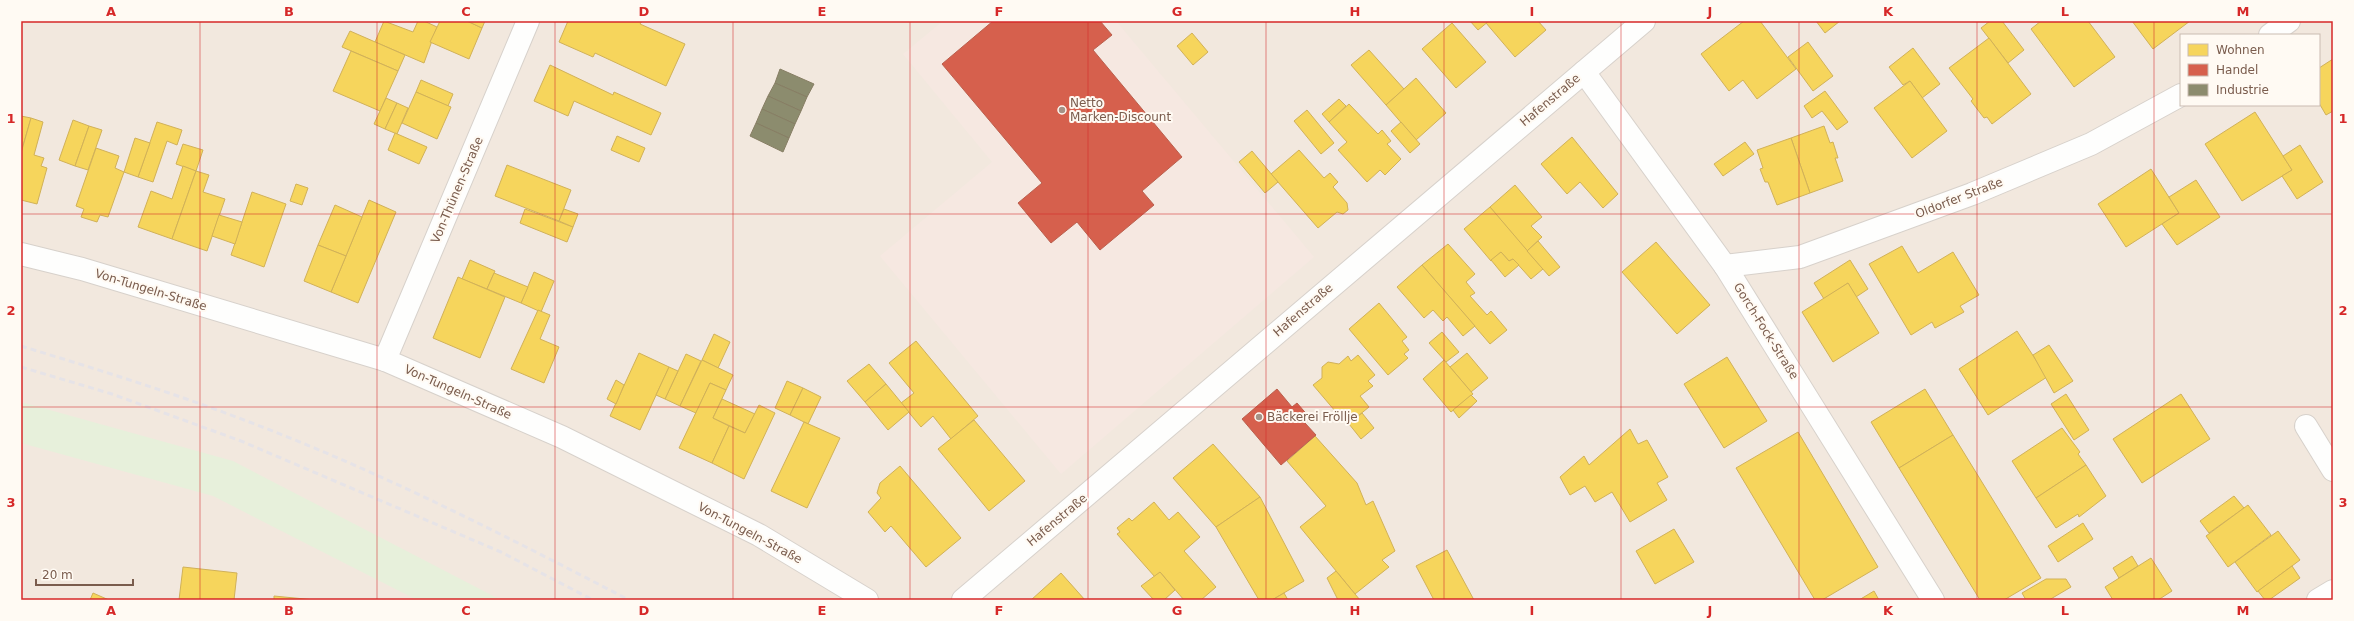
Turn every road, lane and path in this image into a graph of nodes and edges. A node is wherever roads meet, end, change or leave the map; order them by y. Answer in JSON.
{"nodes":[{"id":1,"x":528,"y":21,"type":"edge"},
{"id":2,"x":1644,"y":21,"type":"edge"},
{"id":3,"x":2289,"y":21,"type":"edge"},
{"id":4,"x":2271,"y":34,"type":"edge"},
{"id":5,"x":1584,"y":72,"type":"junction"},
{"id":6,"x":2180,"y":96,"type":"edge"},
{"id":7,"x":21,"y":254,"type":"edge"},
{"id":8,"x":1725,"y":266,"type":"junction"},
{"id":9,"x":385,"y":360,"type":"junction"},
{"id":10,"x":2306,"y":426,"type":"dead end"},
{"id":11,"x":2333,"y":470,"type":"edge"},
{"id":12,"x":2333,"y":591,"type":"edge"},
{"id":13,"x":867,"y":600,"type":"edge"},
{"id":14,"x":963,"y":600,"type":"edge"},
{"id":15,"x":1933,"y":600,"type":"edge"},
{"id":16,"x":2318,"y":600,"type":"edge"}],
"edges":[{"from":1,"to":9,"type":"street","name":"Von-Thünen-Straße"},
{"from":2,"to":5,"type":"street","name":"Hafenstraße"},
{"from":3,"to":4,"type":"street"},
{"from":5,"to":8,"type":"street","name":"Gorch-Fock-Straße"},
{"from":5,"to":14,"type":"street","name":"Hafenstraße"},
{"from":6,"to":8,"type":"street","name":"Oldorfer Straße"},
{"from":7,"to":9,"type":"street","name":"Von-Tungeln-Straße"},
{"from":8,"to":15,"type":"street","name":"Gorch-Fock-Straße"},
{"from":9,"to":13,"type":"street","name":"Von-Tungeln-Straße"},
{"from":10,"to":11,"type":"street"},
{"from":12,"to":16,"type":"street"}]}
